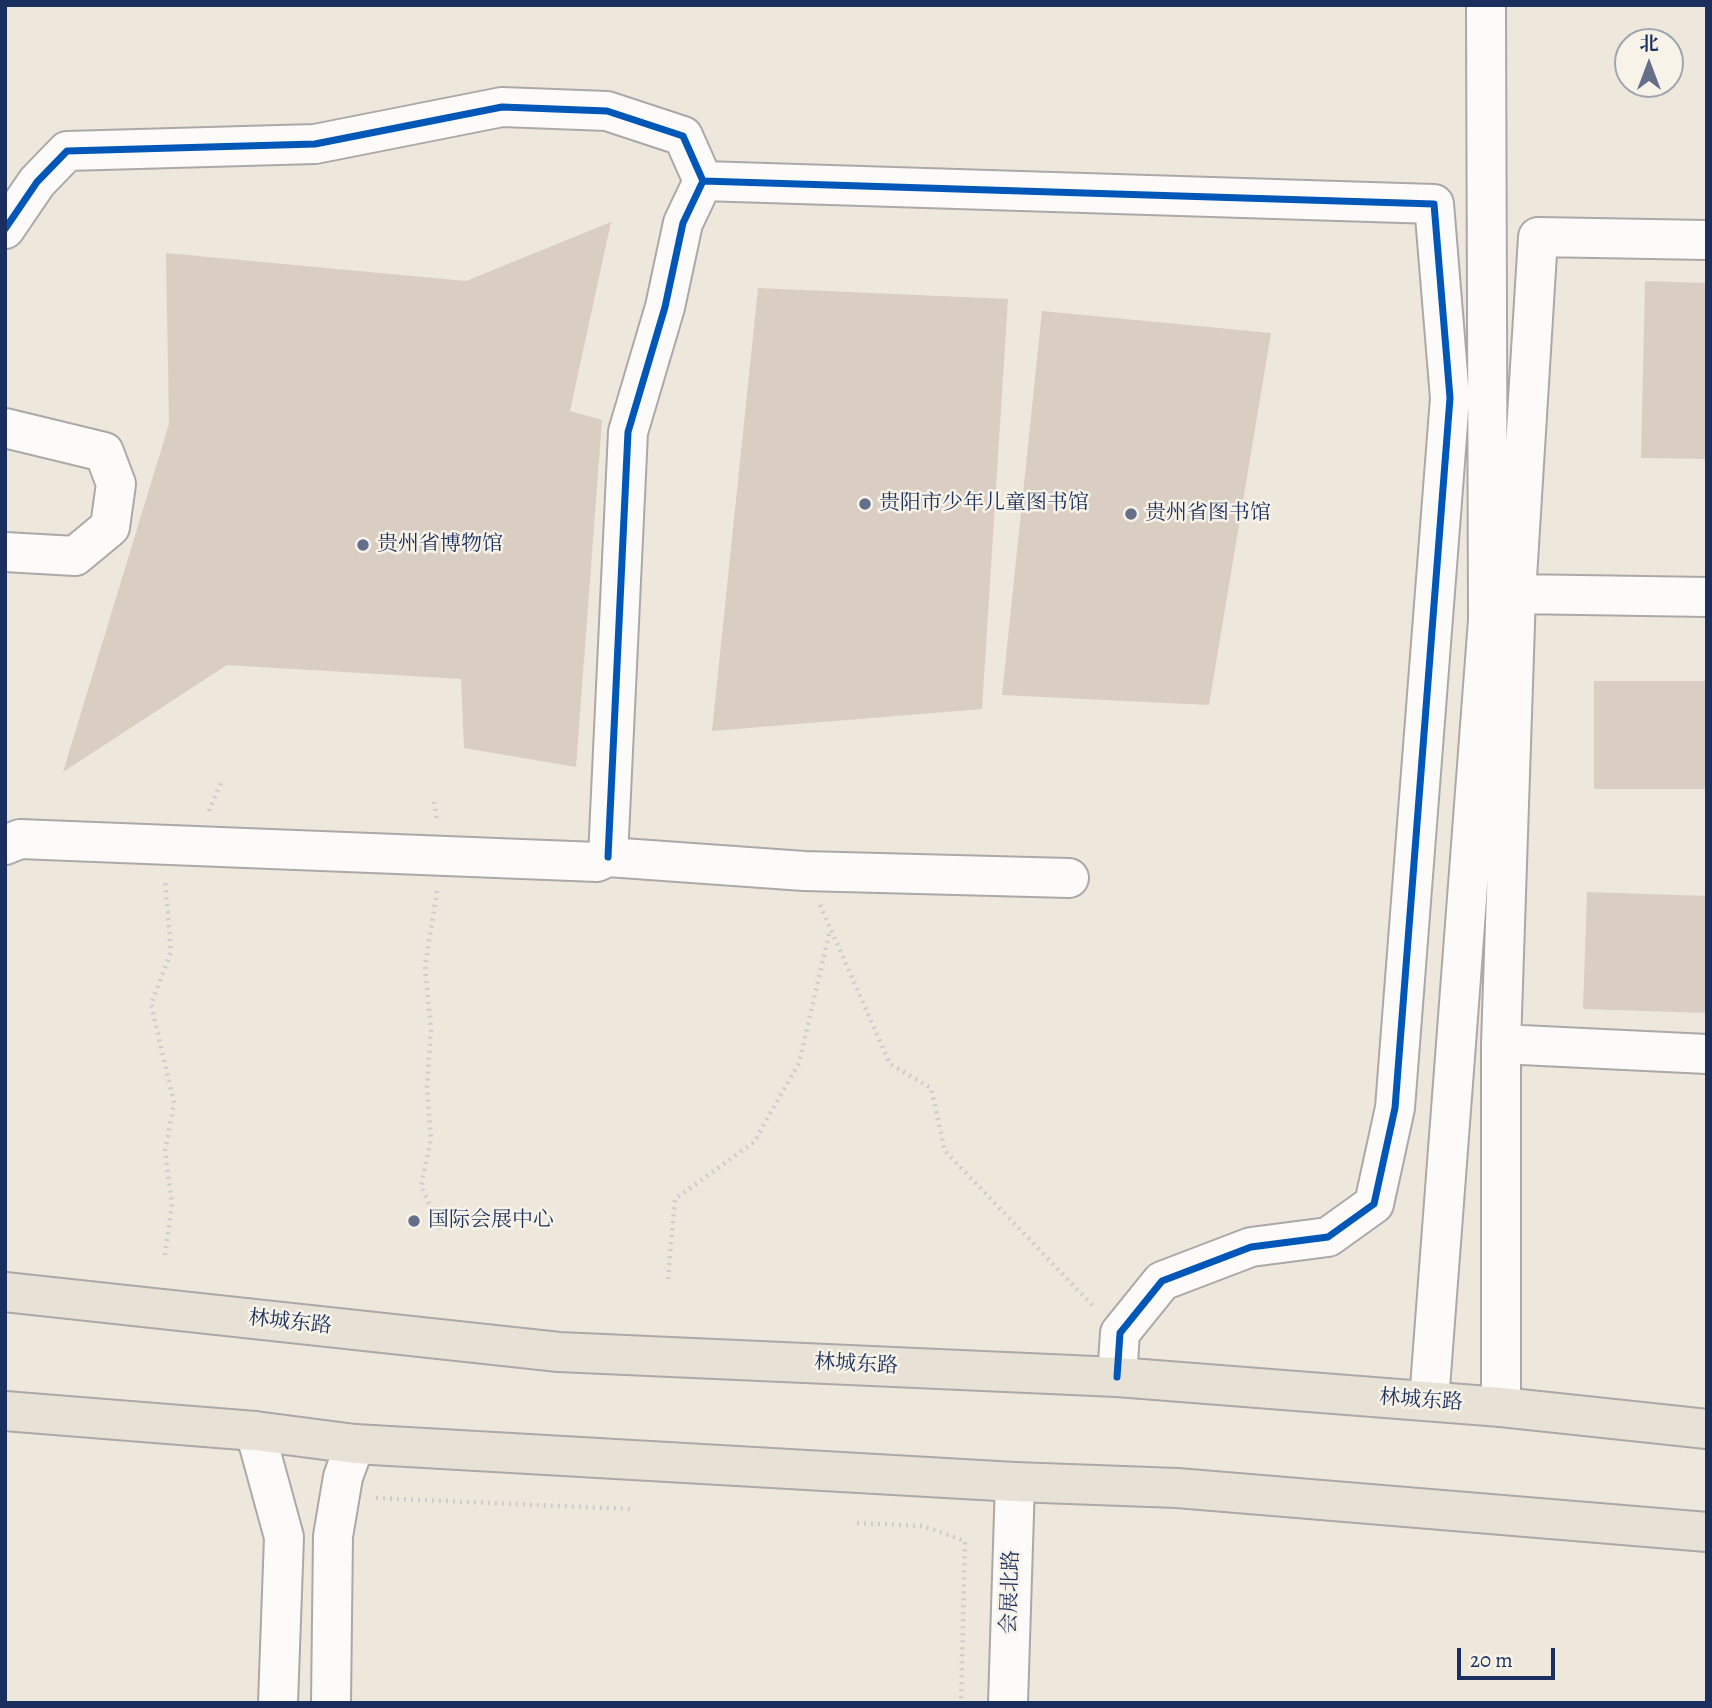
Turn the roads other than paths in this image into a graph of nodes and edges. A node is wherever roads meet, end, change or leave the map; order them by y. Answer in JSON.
{"nodes":[{"id":1,"x":1486,"y":5,"type":"edge"},
{"id":2,"x":703,"y":181,"type":"junction"},
{"id":3,"x":5,"y":229,"type":"edge"},
{"id":4,"x":1707,"y":240,"type":"edge"},
{"id":5,"x":5,"y":428,"type":"edge"},
{"id":6,"x":5,"y":552,"type":"edge"},
{"id":7,"x":1516,"y":594,"type":"junction"},
{"id":8,"x":1707,"y":597,"type":"edge"},
{"id":9,"x":5,"y":845,"type":"edge"},
{"id":10,"x":608,"y":857,"type":"junction"},
{"id":11,"x":1069,"y":878,"type":"dead end"},
{"id":12,"x":1501,"y":1044,"type":"junction"},
{"id":13,"x":1707,"y":1054,"type":"edge"},
{"id":14,"x":5,"y":1292,"type":"edge"},
{"id":15,"x":1117,"y":1377,"type":"junction"},
{"id":16,"x":1429,"y":1401,"type":"junction"},
{"id":17,"x":1501,"y":1407,"type":"junction"},
{"id":18,"x":5,"y":1411,"type":"edge"},
{"id":19,"x":1707,"y":1429,"type":"edge"},
{"id":20,"x":255,"y":1431,"type":"junction"},
{"id":21,"x":355,"y":1444,"type":"junction"},
{"id":22,"x":1015,"y":1482,"type":"junction"},
{"id":23,"x":1707,"y":1532,"type":"edge"},
{"id":24,"x":278,"y":1703,"type":"edge"},
{"id":25,"x":331,"y":1703,"type":"edge"},
{"id":26,"x":1008,"y":1703,"type":"edge"}],
"edges":[{"from":1,"to":16,"type":"street"},
{"from":2,"to":3,"type":"street"},
{"from":2,"to":10,"type":"street"},
{"from":2,"to":15,"type":"street"},
{"from":4,"to":7,"type":"street"},
{"from":5,"to":6,"type":"street"},
{"from":7,"to":8,"type":"street"},
{"from":7,"to":12,"type":"street"},
{"from":9,"to":10,"type":"street"},
{"from":10,"to":11,"type":"street"},
{"from":12,"to":13,"type":"street"},
{"from":12,"to":17,"type":"street"},
{"from":14,"to":15,"type":"main road","name":"林城东路"},
{"from":15,"to":16,"type":"main road","name":"林城东路"},
{"from":16,"to":17,"type":"main road","name":"林城东路"},
{"from":17,"to":19,"type":"main road","name":"林城东路"},
{"from":18,"to":20,"type":"main road"},
{"from":20,"to":21,"type":"main road"},
{"from":20,"to":24,"type":"street"},
{"from":21,"to":22,"type":"main road"},
{"from":21,"to":25,"type":"street"},
{"from":22,"to":23,"type":"main road"},
{"from":22,"to":26,"type":"street","name":"会展北路"}]}
